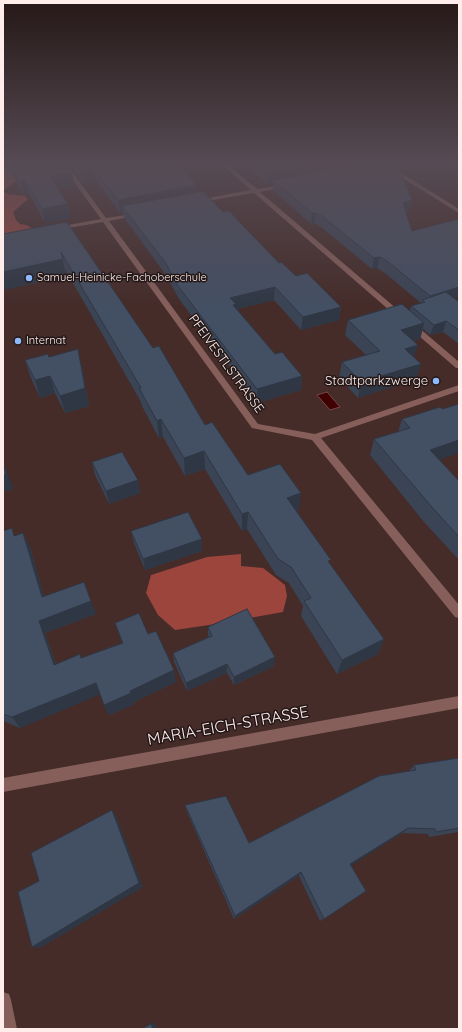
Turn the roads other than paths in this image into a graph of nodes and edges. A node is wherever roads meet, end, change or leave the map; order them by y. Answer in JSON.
{"nodes":[{"id":1,"x":96,"y":211,"type":"edge"},
{"id":2,"x":279,"y":211,"type":"edge"},
{"id":3,"x":145,"y":212,"type":"edge"},
{"id":4,"x":103,"y":221,"type":"junction"},
{"id":5,"x":48,"y":231,"type":"edge"},
{"id":6,"x":459,"y":366,"type":"edge"},
{"id":7,"x":459,"y":388,"type":"edge"},
{"id":8,"x":315,"y":437,"type":"junction"},
{"id":9,"x":459,"y":613,"type":"edge"},
{"id":10,"x":459,"y":702,"type":"edge"},
{"id":11,"x":3,"y":785,"type":"edge"},
{"id":12,"x":3,"y":1000,"type":"edge"},
{"id":13,"x":8,"y":1029,"type":"edge"}],
"edges":[{"from":1,"to":4,"type":"street","name":"PFEIVESTLSTRASSE"},
{"from":2,"to":6,"type":"street"},
{"from":3,"to":4,"type":"street"},
{"from":4,"to":5,"type":"street"},
{"from":4,"to":8,"type":"street","name":"PFEIVESTLSTRASSE"},
{"from":7,"to":8,"type":"street"},
{"from":8,"to":9,"type":"street"},
{"from":10,"to":11,"type":"street","name":"MARIA-EICH-STRASSE"},
{"from":12,"to":13,"type":"street"}]}
